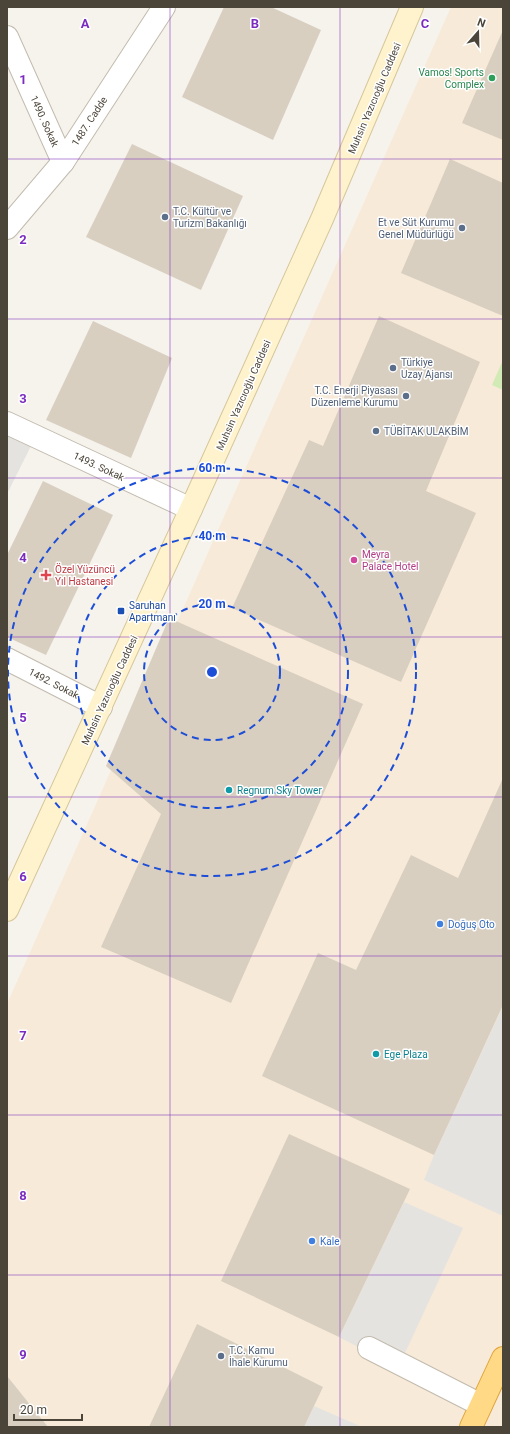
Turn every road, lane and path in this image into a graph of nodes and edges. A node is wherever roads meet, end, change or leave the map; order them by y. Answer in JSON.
{"nodes":[{"id":1,"x":164,"y":7,"type":"edge"},
{"id":2,"x":412,"y":7,"type":"edge"},
{"id":3,"x":7,"y":36,"type":"edge"},
{"id":4,"x":63,"y":162,"type":"junction"},
{"id":5,"x":7,"y":228,"type":"edge"},
{"id":6,"x":7,"y":422,"type":"edge"},
{"id":7,"x":192,"y":509,"type":"junction"},
{"id":8,"x":7,"y":658,"type":"edge"},
{"id":9,"x":101,"y":707,"type":"junction"},
{"id":10,"x":7,"y":910,"type":"edge"},
{"id":11,"x":369,"y":1348,"type":"dead end"},
{"id":12,"x":503,"y":1358,"type":"edge"},
{"id":13,"x":481,"y":1405,"type":"junction"},
{"id":14,"x":471,"y":1427,"type":"edge"}],
"edges":[{"from":1,"to":4,"type":"street","name":"1487. Cadde"},
{"from":2,"to":7,"type":"main road","name":"Muhsin Yazıcıoğlu Caddesi"},
{"from":3,"to":4,"type":"street","name":"1490. Sokak"},
{"from":4,"to":5,"type":"street","name":"1487. Cadde"},
{"from":6,"to":7,"type":"street","name":"1493. Sokak"},
{"from":7,"to":9,"type":"main road","name":"Muhsin Yazıcıoğlu Caddesi"},
{"from":8,"to":9,"type":"street","name":"1492. Sokak"},
{"from":9,"to":10,"type":"main road","name":"Muhsin Yazıcıoğlu Caddesi"},
{"from":11,"to":13,"type":"street"},
{"from":12,"to":13,"type":"highway"},
{"from":13,"to":14,"type":"highway"}]}
